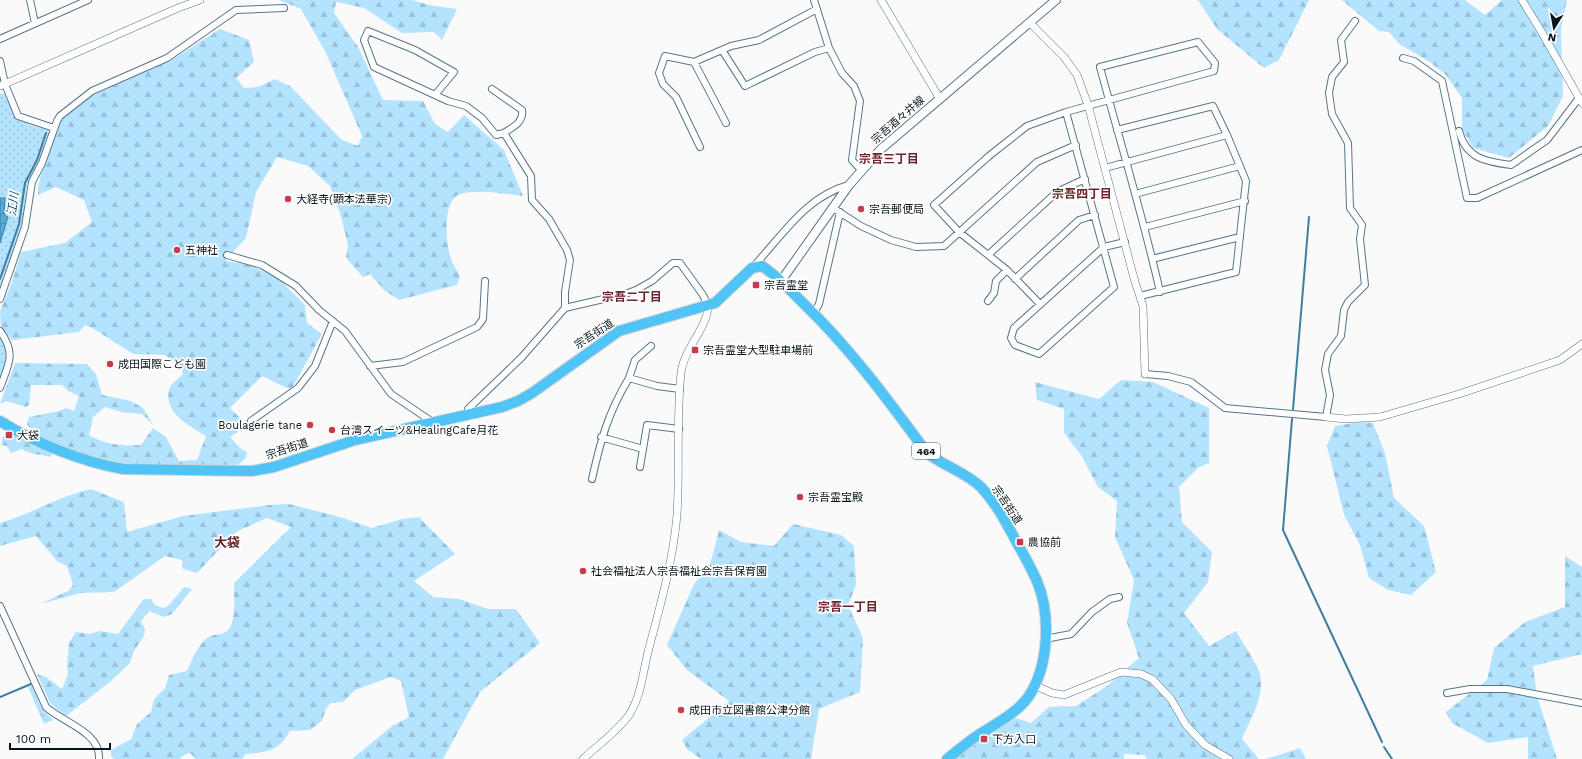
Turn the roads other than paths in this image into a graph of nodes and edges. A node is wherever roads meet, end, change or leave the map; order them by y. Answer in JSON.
{"nodes":[{"id":1,"x":30,"y":0,"type":"edge"},
{"id":2,"x":88,"y":0,"type":"edge"},
{"id":3,"x":200,"y":0,"type":"edge"},
{"id":4,"x":814,"y":0,"type":"edge"},
{"id":5,"x":880,"y":0,"type":"edge"},
{"id":6,"x":1056,"y":0,"type":"edge"},
{"id":7,"x":1522,"y":0,"type":"edge"},
{"id":8,"x":284,"y":8,"type":"dead end"},
{"id":9,"x":817,"y":9,"type":"junction"},
{"id":10,"x":1354,"y":21,"type":"dead end"},
{"id":11,"x":1030,"y":23,"type":"junction"},
{"id":12,"x":35,"y":24,"type":"junction"},
{"id":13,"x":0,"y":39,"type":"edge"},
{"id":14,"x":829,"y":48,"type":"junction"},
{"id":15,"x":722,"y":50,"type":"junction"},
{"id":16,"x":1403,"y":58,"type":"dead end"},
{"id":17,"x":0,"y":61,"type":"edge"},
{"id":18,"x":694,"y":62,"type":"junction"},
{"id":19,"x":2,"y":85,"type":"edge"},
{"id":20,"x":492,"y":89,"type":"dead end"},
{"id":21,"x":435,"y":95,"type":"junction"},
{"id":22,"x":940,"y":99,"type":"junction"},
{"id":23,"x":1109,"y":100,"type":"junction"},
{"id":24,"x":1581,"y":101,"type":"edge"},
{"id":25,"x":1088,"y":105,"type":"junction"},
{"id":26,"x":1066,"y":112,"type":"junction"},
{"id":27,"x":726,"y":123,"type":"dead end"},
{"id":28,"x":54,"y":128,"type":"junction"},
{"id":29,"x":1117,"y":130,"type":"junction"},
{"id":30,"x":1459,"y":132,"type":"dead end"},
{"id":31,"x":504,"y":133,"type":"junction"},
{"id":32,"x":1227,"y":135,"type":"junction"},
{"id":33,"x":1076,"y":145,"type":"junction"},
{"id":34,"x":700,"y":147,"type":"dead end"},
{"id":35,"x":1582,"y":150,"type":"edge"},
{"id":36,"x":1126,"y":162,"type":"junction"},
{"id":37,"x":1240,"y":166,"type":"junction"},
{"id":38,"x":1105,"y":168,"type":"junction"},
{"id":39,"x":861,"y":170,"type":"junction"},
{"id":40,"x":1085,"y":179,"type":"junction"},
{"id":41,"x":849,"y":185,"type":"junction"},
{"id":42,"x":1136,"y":194,"type":"junction"},
{"id":43,"x":1244,"y":201,"type":"junction"},
{"id":44,"x":836,"y":210,"type":"junction"},
{"id":45,"x":1095,"y":216,"type":"junction"},
{"id":46,"x":1145,"y":228,"type":"junction"},
{"id":47,"x":959,"y":232,"type":"junction"},
{"id":48,"x":1240,"y":237,"type":"junction"},
{"id":49,"x":1125,"y":242,"type":"junction"},
{"id":50,"x":1104,"y":247,"type":"junction"},
{"id":51,"x":227,"y":255,"type":"dead end"},
{"id":52,"x":988,"y":255,"type":"junction"},
{"id":53,"x":1152,"y":258,"type":"junction"},
{"id":54,"x":752,"y":268,"type":"junction"},
{"id":55,"x":1007,"y":270,"type":"junction"},
{"id":56,"x":1015,"y":279,"type":"junction"},
{"id":57,"x":485,"y":281,"type":"dead end"},
{"id":58,"x":781,"y":282,"type":"junction"},
{"id":59,"x":1160,"y":292,"type":"junction"},
{"id":60,"x":1140,"y":296,"type":"junction"},
{"id":61,"x":0,"y":299,"type":"edge"},
{"id":62,"x":988,"y":302,"type":"dead end"},
{"id":63,"x":1040,"y":304,"type":"junction"},
{"id":64,"x":708,"y":306,"type":"junction"},
{"id":65,"x":565,"y":308,"type":"junction"},
{"id":66,"x":814,"y":313,"type":"junction"},
{"id":67,"x":333,"y":321,"type":"junction"},
{"id":68,"x":0,"y":331,"type":"edge"},
{"id":69,"x":1582,"y":344,"type":"edge"},
{"id":70,"x":651,"y":346,"type":"dead end"},
{"id":71,"x":370,"y":366,"type":"junction"},
{"id":72,"x":1145,"y":374,"type":"joint"},
{"id":73,"x":629,"y":378,"type":"junction"},
{"id":74,"x":0,"y":388,"type":"edge"},
{"id":75,"x":680,"y":389,"type":"junction"},
{"id":76,"x":468,"y":415,"type":"junction"},
{"id":77,"x":1326,"y":417,"type":"junction"},
{"id":78,"x":0,"y":421,"type":"edge"},
{"id":79,"x":251,"y":421,"type":"dead end"},
{"id":80,"x":434,"y":423,"type":"junction"},
{"id":81,"x":679,"y":429,"type":"junction"},
{"id":82,"x":601,"y":437,"type":"junction"},
{"id":83,"x":643,"y":449,"type":"junction"},
{"id":84,"x":640,"y":467,"type":"dead end"},
{"id":85,"x":592,"y":479,"type":"dead end"},
{"id":86,"x":1119,"y":597,"type":"dead end"},
{"id":87,"x":0,"y":606,"type":"edge"},
{"id":88,"x":1045,"y":639,"type":"junction"},
{"id":89,"x":1034,"y":685,"type":"junction"},
{"id":90,"x":1447,"y":693,"type":"dead end"},
{"id":91,"x":1582,"y":703,"type":"edge"},
{"id":92,"x":99,"y":759,"type":"edge"},
{"id":93,"x":582,"y":759,"type":"edge"},
{"id":94,"x":947,"y":759,"type":"edge"},
{"id":95,"x":1229,"y":759,"type":"edge"}],
"edges":[{"from":1,"to":12,"type":"street"},
{"from":2,"to":12,"type":"street"},
{"from":3,"to":19,"type":"street"},
{"from":4,"to":9,"type":"street"},
{"from":5,"to":22,"type":"street"},
{"from":6,"to":11,"type":"main road","name":"宗吾酒々井線"},
{"from":7,"to":24,"type":"street"},
{"from":8,"to":28,"type":"street"},
{"from":9,"to":14,"type":"street"},
{"from":9,"to":15,"type":"street"},
{"from":10,"to":77,"type":"street"},
{"from":11,"to":22,"type":"main road","name":"宗吾酒々井線"},
{"from":11,"to":25,"type":"street"},
{"from":12,"to":13,"type":"street"},
{"from":14,"to":15,"type":"street"},
{"from":14,"to":39,"type":"street"},
{"from":15,"to":18,"type":"street"},
{"from":16,"to":35,"type":"street"},
{"from":17,"to":19,"type":"street"},
{"from":18,"to":27,"type":"street"},
{"from":18,"to":34,"type":"street"},
{"from":19,"to":28,"type":"street"},
{"from":20,"to":31,"type":"street"},
{"from":21,"to":21,"type":"street"},
{"from":21,"to":31,"type":"street"},
{"from":22,"to":39,"type":"main road","name":"宗吾酒々井線"},
{"from":23,"to":23,"type":"street"},
{"from":23,"to":25,"type":"street"},
{"from":23,"to":29,"type":"street"},
{"from":24,"to":30,"type":"street"},
{"from":25,"to":26,"type":"street"},
{"from":25,"to":38,"type":"street"},
{"from":26,"to":33,"type":"street"},
{"from":26,"to":47,"type":"street"},
{"from":28,"to":61,"type":"street"},
{"from":29,"to":32,"type":"street"},
{"from":29,"to":36,"type":"street"},
{"from":31,"to":65,"type":"street"},
{"from":32,"to":36,"type":"street"},
{"from":32,"to":37,"type":"street"},
{"from":33,"to":40,"type":"street"},
{"from":33,"to":47,"type":"street"},
{"from":36,"to":38,"type":"street"},
{"from":36,"to":42,"type":"street"},
{"from":37,"to":42,"type":"street"},
{"from":37,"to":43,"type":"street"},
{"from":38,"to":49,"type":"street"},
{"from":39,"to":41,"type":"main road","name":"宗吾酒々井線"},
{"from":40,"to":45,"type":"street"},
{"from":40,"to":52,"type":"street"},
{"from":41,"to":44,"type":"main road","name":"宗吾酒々井線"},
{"from":41,"to":54,"type":"street"},
{"from":42,"to":46,"type":"street"},
{"from":43,"to":46,"type":"street"},
{"from":43,"to":48,"type":"street"},
{"from":44,"to":47,"type":"street"},
{"from":44,"to":58,"type":"main road","name":"宗吾酒々井線"},
{"from":44,"to":66,"type":"street"},
{"from":45,"to":50,"type":"street"},
{"from":45,"to":56,"type":"street"},
{"from":46,"to":53,"type":"street"},
{"from":47,"to":52,"type":"street"},
{"from":48,"to":53,"type":"street"},
{"from":48,"to":59,"type":"street"},
{"from":49,"to":50,"type":"street"},
{"from":49,"to":60,"type":"street"},
{"from":50,"to":63,"type":"street"},
{"from":50,"to":63,"type":"street"},
{"from":51,"to":67,"type":"street"},
{"from":52,"to":55,"type":"street"},
{"from":53,"to":59,"type":"street"},
{"from":54,"to":58,"type":"highway","name":"宗吾街道","number":"464"},
{"from":54,"to":64,"type":"highway","name":"宗吾街道"},
{"from":55,"to":56,"type":"street"},
{"from":55,"to":62,"type":"street"},
{"from":56,"to":63,"type":"street"},
{"from":57,"to":71,"type":"street"},
{"from":58,"to":66,"type":"highway","name":"宗吾街道","number":"464"},
{"from":59,"to":60,"type":"street"},
{"from":60,"to":72,"type":"street"},
{"from":64,"to":65,"type":"street"},
{"from":64,"to":75,"type":"street"},
{"from":64,"to":76,"type":"highway","name":"宗吾街道"},
{"from":65,"to":76,"type":"street"},
{"from":66,"to":88,"type":"highway","name":"宗吾街道","number":"464"},
{"from":67,"to":71,"type":"street"},
{"from":67,"to":79,"type":"street"},
{"from":68,"to":74,"type":"street"},
{"from":69,"to":77,"type":"street"},
{"from":70,"to":73,"type":"street"},
{"from":71,"to":80,"type":"street"},
{"from":72,"to":77,"type":"street"},
{"from":73,"to":75,"type":"street"},
{"from":73,"to":82,"type":"street"},
{"from":75,"to":81,"type":"street"},
{"from":76,"to":80,"type":"highway","name":"宗吾街道"},
{"from":78,"to":80,"type":"highway","name":"宗吾街道"},
{"from":81,"to":83,"type":"street"},
{"from":81,"to":93,"type":"street"},
{"from":82,"to":83,"type":"street"},
{"from":82,"to":85,"type":"street"},
{"from":83,"to":84,"type":"street"},
{"from":86,"to":88,"type":"street"},
{"from":87,"to":92,"type":"street"},
{"from":88,"to":89,"type":"highway","name":"宗吾街道","number":"464"},
{"from":89,"to":94,"type":"highway","name":"宗吾街道","number":"464"},
{"from":89,"to":95,"type":"street"},
{"from":90,"to":91,"type":"street"}]}
